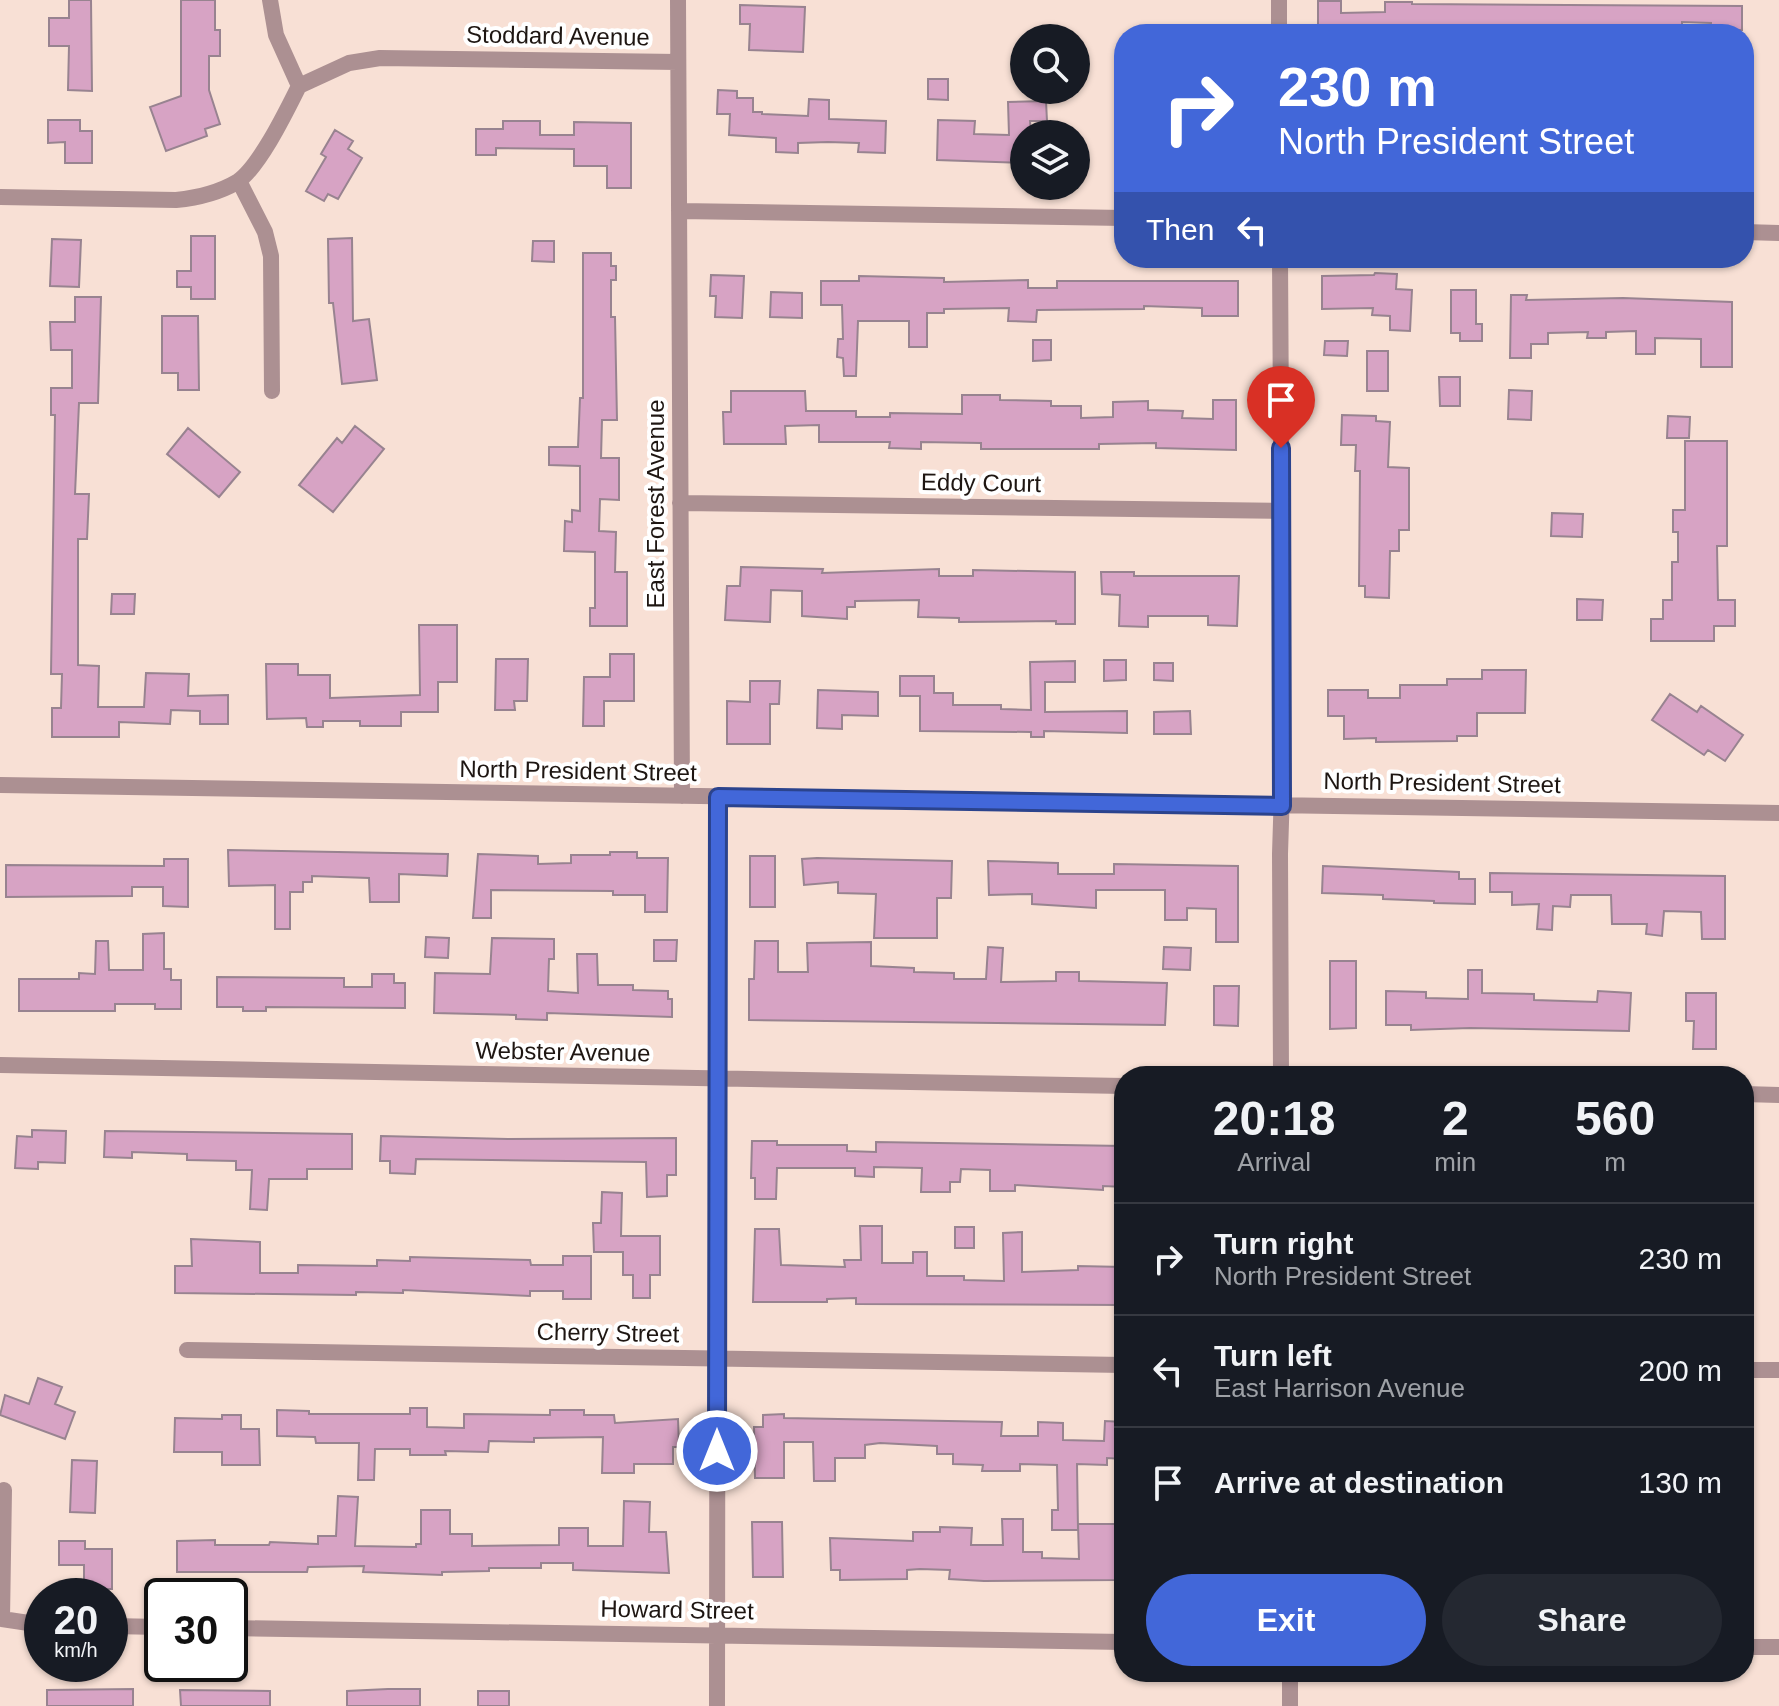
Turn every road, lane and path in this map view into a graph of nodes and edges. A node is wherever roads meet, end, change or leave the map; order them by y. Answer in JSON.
{"nodes":[{"id":1,"x":270,"y":0,"type":"edge"},
{"id":2,"x":678,"y":0,"type":"edge"},
{"id":3,"x":1279,"y":0,"type":"edge"},
{"id":4,"x":1279,"y":24,"type":"edge"},
{"id":5,"x":678,"y":62,"type":"junction"},
{"id":6,"x":299,"y":86,"type":"junction"},
{"id":7,"x":239,"y":181,"type":"junction"},
{"id":8,"x":0,"y":197,"type":"edge"},
{"id":9,"x":679,"y":211,"type":"junction"},
{"id":10,"x":1114,"y":218,"type":"edge"},
{"id":11,"x":1754,"y":232,"type":"edge"},
{"id":12,"x":1779,"y":233,"type":"edge"},
{"id":13,"x":1280,"y":268,"type":"edge"},
{"id":14,"x":272,"y":391,"type":"dead end"},
{"id":15,"x":680,"y":503,"type":"junction"},
{"id":16,"x":1282,"y":511,"type":"junction"},
{"id":17,"x":0,"y":785,"type":"edge"},
{"id":18,"x":682,"y":796,"type":"junction"},
{"id":19,"x":718,"y":797,"type":"junction"},
{"id":20,"x":1282,"y":806,"type":"junction"},
{"id":21,"x":1779,"y":813,"type":"edge"},
{"id":22,"x":0,"y":1065,"type":"edge"},
{"id":23,"x":1281,"y":1066,"type":"edge"},
{"id":24,"x":718,"y":1079,"type":"junction"},
{"id":25,"x":1114,"y":1086,"type":"edge"},
{"id":26,"x":1754,"y":1094,"type":"edge"},
{"id":27,"x":1779,"y":1095,"type":"edge"},
{"id":28,"x":187,"y":1350,"type":"dead end"},
{"id":29,"x":718,"y":1359,"type":"junction"},
{"id":30,"x":1114,"y":1365,"type":"edge"},
{"id":31,"x":1754,"y":1370,"type":"edge"},
{"id":32,"x":1779,"y":1370,"type":"edge"},
{"id":33,"x":4,"y":1490,"type":"dead end"},
{"id":34,"x":24,"y":1622,"type":"edge"},
{"id":35,"x":248,"y":1628,"type":"edge"},
{"id":36,"x":717,"y":1635,"type":"junction"},
{"id":37,"x":1114,"y":1642,"type":"edge"},
{"id":38,"x":1754,"y":1647,"type":"edge"},
{"id":39,"x":1779,"y":1647,"type":"edge"},
{"id":40,"x":1290,"y":1682,"type":"edge"},
{"id":41,"x":717,"y":1706,"type":"edge"},
{"id":42,"x":1290,"y":1706,"type":"edge"}],
"edges":[{"from":1,"to":6,"type":"street"},
{"from":2,"to":5,"type":"street"},
{"from":3,"to":4,"type":"street"},
{"from":5,"to":6,"type":"street","name":"Stoddard Avenue"},
{"from":5,"to":9,"type":"street","name":"Stoddard Avenue"},
{"from":6,"to":7,"type":"street"},
{"from":7,"to":8,"type":"street"},
{"from":7,"to":14,"type":"street"},
{"from":9,"to":10,"type":"street"},
{"from":9,"to":15,"type":"street","name":"East Forest Avenue"},
{"from":11,"to":12,"type":"street"},
{"from":13,"to":16,"type":"street"},
{"from":15,"to":16,"type":"street","name":"Eddy Court"},
{"from":15,"to":18,"type":"street","name":"East Forest Avenue"},
{"from":16,"to":20,"type":"street"},
{"from":17,"to":18,"type":"street","name":"North President Street"},
{"from":18,"to":19,"type":"street","name":"North President Street"},
{"from":19,"to":20,"type":"street","name":"North President Street"},
{"from":19,"to":24,"type":"street"},
{"from":20,"to":21,"type":"street","name":"North President Street"},
{"from":20,"to":23,"type":"street"},
{"from":22,"to":24,"type":"street","name":"Webster Avenue"},
{"from":24,"to":25,"type":"street","name":"Webster Avenue"},
{"from":24,"to":29,"type":"street"},
{"from":26,"to":27,"type":"street"},
{"from":28,"to":29,"type":"street","name":"Cherry Street"},
{"from":29,"to":30,"type":"street","name":"Cherry Street"},
{"from":29,"to":36,"type":"street"},
{"from":31,"to":32,"type":"street"},
{"from":33,"to":34,"type":"street"},
{"from":35,"to":36,"type":"street","name":"Howard Street"},
{"from":36,"to":37,"type":"street","name":"Howard Street"},
{"from":36,"to":41,"type":"street"},
{"from":38,"to":39,"type":"street"},
{"from":40,"to":42,"type":"street"}]}
